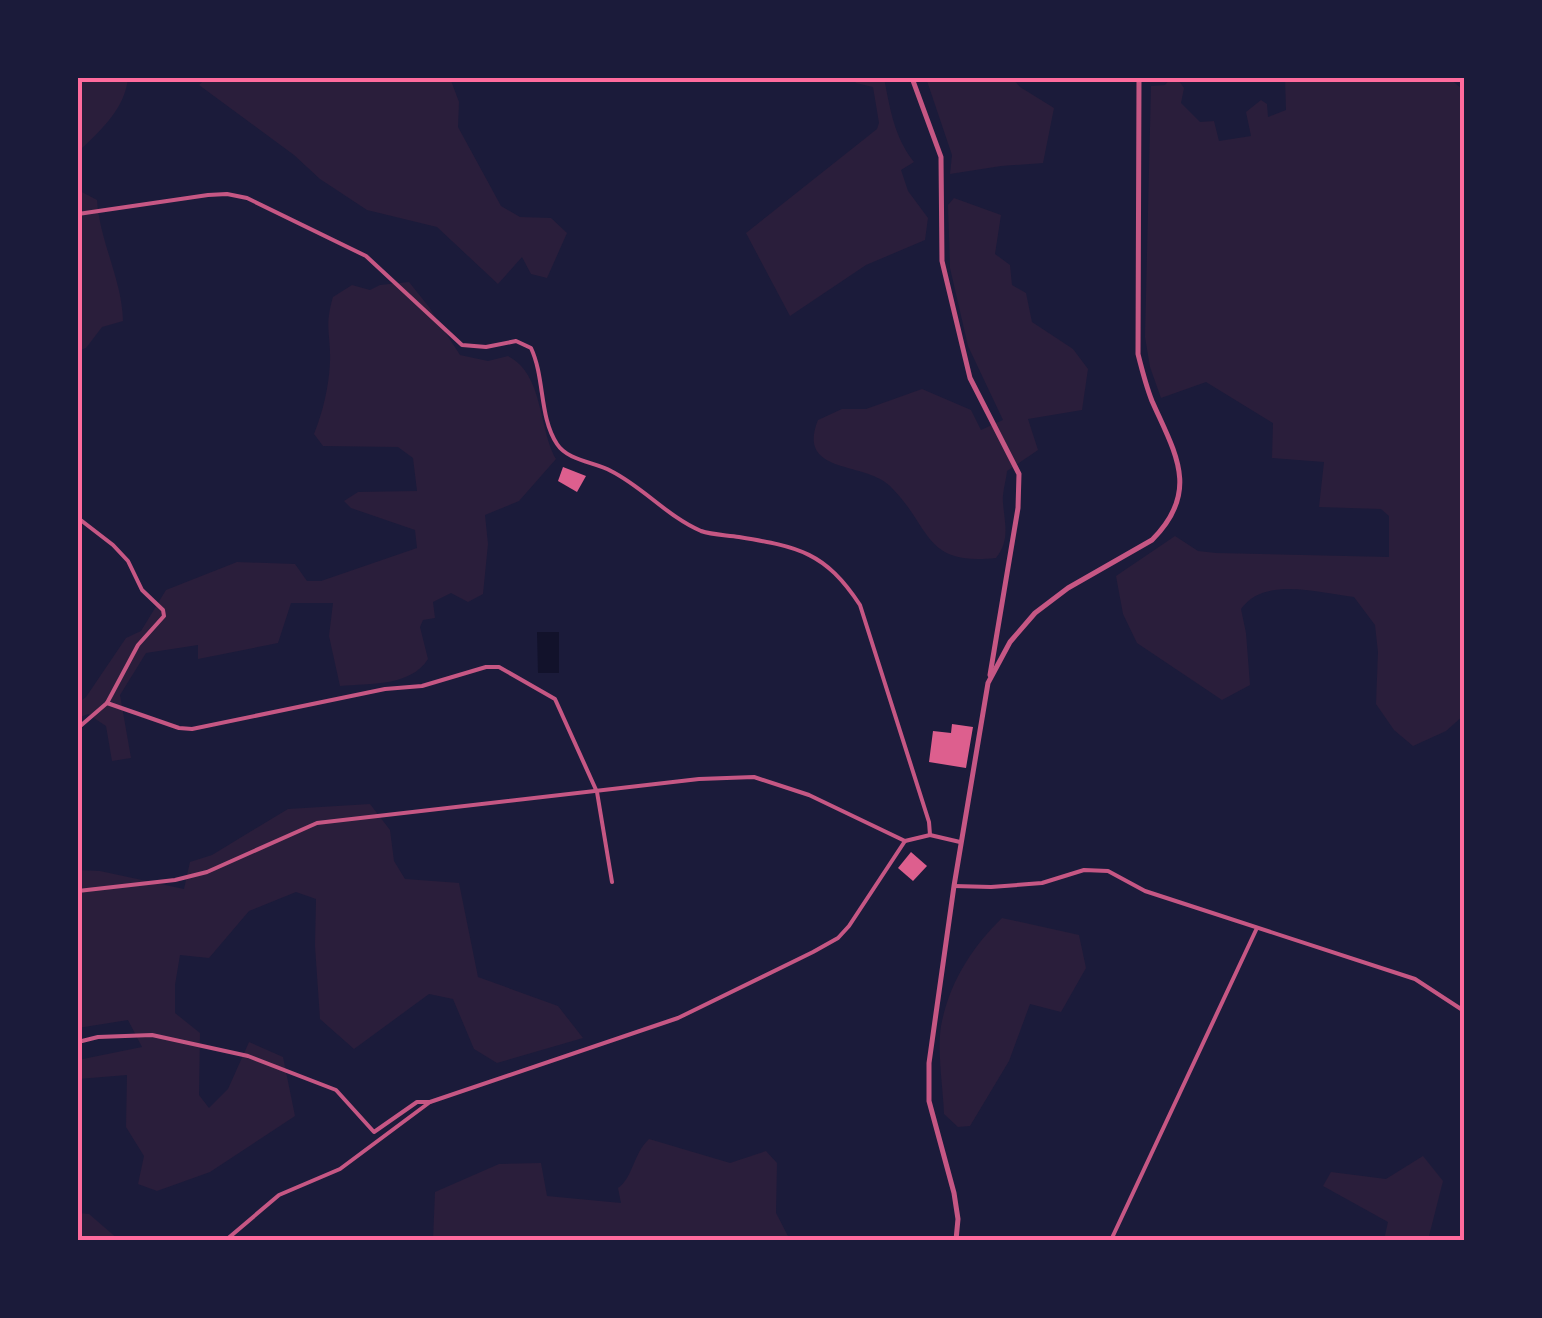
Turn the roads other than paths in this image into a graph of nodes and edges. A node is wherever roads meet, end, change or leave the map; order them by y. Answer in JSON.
{"nodes":[{"id":1,"x":912,"y":78,"type":"edge"},
{"id":2,"x":1140,"y":78,"type":"edge"},
{"id":3,"x":78,"y":214,"type":"edge"},
{"id":4,"x":78,"y":518,"type":"edge"},
{"id":5,"x":988,"y":683,"type":"junction"},
{"id":6,"x":108,"y":703,"type":"junction"},
{"id":7,"x":78,"y":728,"type":"edge"},
{"id":8,"x":597,"y":792,"type":"junction"},
{"id":9,"x":930,"y":835,"type":"junction"},
{"id":10,"x":905,"y":841,"type":"junction"},
{"id":11,"x":960,"y":842,"type":"junction"},
{"id":12,"x":612,"y":882,"type":"dead end"},
{"id":13,"x":954,"y":886,"type":"junction"},
{"id":14,"x":78,"y":891,"type":"edge"},
{"id":15,"x":1256,"y":930,"type":"junction"},
{"id":16,"x":1464,"y":1011,"type":"edge"},
{"id":17,"x":78,"y":1042,"type":"edge"},
{"id":18,"x":430,"y":1102,"type":"junction"},
{"id":19,"x":226,"y":1240,"type":"edge"},
{"id":20,"x":956,"y":1240,"type":"edge"},
{"id":21,"x":1111,"y":1240,"type":"edge"}],
"edges":[{"from":1,"to":5,"type":"street"},
{"from":2,"to":5,"type":"street"},
{"from":3,"to":9,"type":"street"},
{"from":4,"to":6,"type":"street"},
{"from":5,"to":11,"type":"street"},
{"from":6,"to":7,"type":"street"},
{"from":6,"to":8,"type":"street"},
{"from":8,"to":10,"type":"street"},
{"from":8,"to":12,"type":"street"},
{"from":8,"to":14,"type":"street"},
{"from":9,"to":10,"type":"street"},
{"from":9,"to":11,"type":"street"},
{"from":10,"to":18,"type":"street"},
{"from":11,"to":13,"type":"street"},
{"from":13,"to":15,"type":"street"},
{"from":13,"to":20,"type":"street"},
{"from":15,"to":16,"type":"street"},
{"from":15,"to":21,"type":"street"},
{"from":17,"to":18,"type":"street"},
{"from":18,"to":19,"type":"street"}]}
